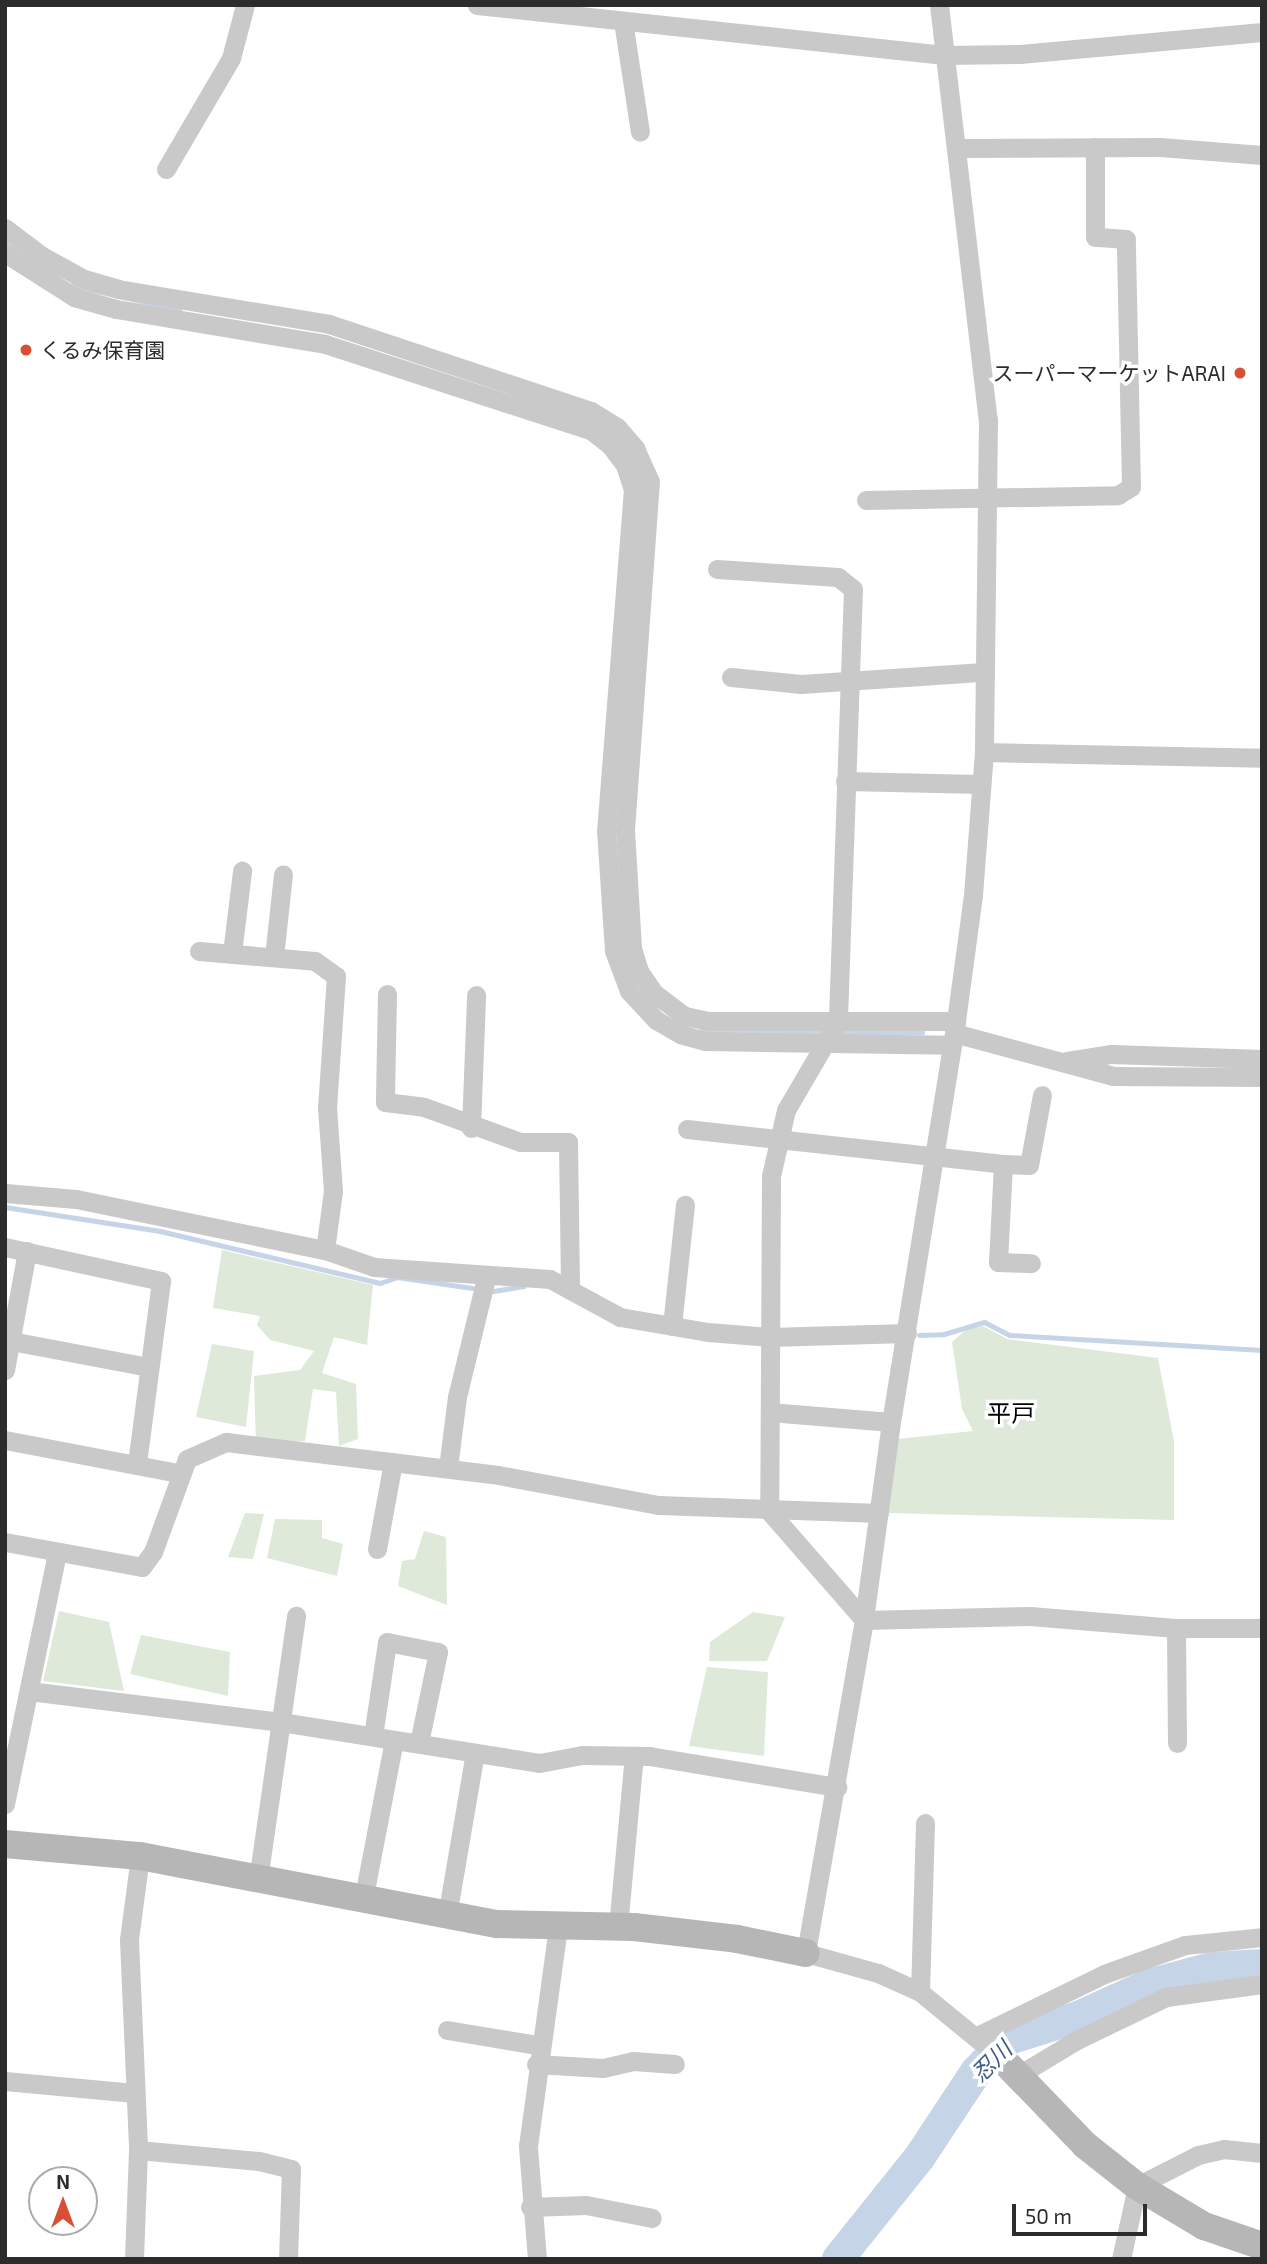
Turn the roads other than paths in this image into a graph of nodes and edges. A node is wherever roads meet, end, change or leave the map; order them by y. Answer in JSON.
{"nodes":[{"id":1,"x":245,"y":5,"type":"edge"},
{"id":2,"x":477,"y":5,"type":"edge"},
{"id":3,"x":939,"y":5,"type":"edge"},
{"id":4,"x":623,"y":21,"type":"junction"},
{"id":5,"x":1262,"y":32,"type":"edge"},
{"id":6,"x":944,"y":55,"type":"junction"},
{"id":7,"x":640,"y":132,"type":"dead end"},
{"id":8,"x":1096,"y":147,"type":"junction"},
{"id":9,"x":957,"y":148,"type":"junction"},
{"id":10,"x":1262,"y":155,"type":"edge"},
{"id":11,"x":166,"y":169,"type":"dead end"},
{"id":12,"x":5,"y":228,"type":"edge"},
{"id":13,"x":5,"y":253,"type":"edge"},
{"id":14,"x":984,"y":499,"type":"junction"},
{"id":15,"x":866,"y":500,"type":"dead end"},
{"id":16,"x":717,"y":569,"type":"dead end"},
{"id":17,"x":984,"y":672,"type":"junction"},
{"id":18,"x":731,"y":677,"type":"dead end"},
{"id":19,"x":851,"y":682,"type":"junction"},
{"id":20,"x":984,"y":752,"type":"junction"},
{"id":21,"x":1262,"y":758,"type":"edge"},
{"id":22,"x":845,"y":781,"type":"junction"},
{"id":23,"x":981,"y":784,"type":"junction"},
{"id":24,"x":242,"y":871,"type":"dead end"},
{"id":25,"x":283,"y":874,"type":"dead end"},
{"id":26,"x":200,"y":951,"type":"dead end"},
{"id":27,"x":232,"y":953,"type":"junction"},
{"id":28,"x":274,"y":957,"type":"junction"},
{"id":29,"x":387,"y":994,"type":"dead end"},
{"id":30,"x":476,"y":995,"type":"dead end"},
{"id":31,"x":838,"y":1021,"type":"junction"},
{"id":32,"x":954,"y":1033,"type":"junction"},
{"id":33,"x":823,"y":1044,"type":"junction"},
{"id":34,"x":1262,"y":1059,"type":"edge"},
{"id":35,"x":1060,"y":1062,"type":"junction"},
{"id":36,"x":1262,"y":1077,"type":"edge"},
{"id":37,"x":1042,"y":1095,"type":"dead end"},
{"id":38,"x":471,"y":1128,"type":"junction"},
{"id":39,"x":687,"y":1129,"type":"dead end"},
{"id":40,"x":779,"y":1141,"type":"junction"},
{"id":41,"x":934,"y":1157,"type":"junction"},
{"id":42,"x":1003,"y":1164,"type":"junction"},
{"id":43,"x":5,"y":1193,"type":"edge"},
{"id":44,"x":685,"y":1205,"type":"dead end"},
{"id":45,"x":5,"y":1247,"type":"edge"},
{"id":46,"x":325,"y":1250,"type":"junction"},
{"id":47,"x":27,"y":1251,"type":"junction"},
{"id":48,"x":1031,"y":1263,"type":"dead end"},
{"id":49,"x":486,"y":1278,"type":"junction"},
{"id":50,"x":570,"y":1290,"type":"junction"},
{"id":51,"x":672,"y":1326,"type":"junction"},
{"id":52,"x":907,"y":1333,"type":"junction"},
{"id":53,"x":769,"y":1337,"type":"junction"},
{"id":54,"x":8,"y":1344,"type":"edge"},
{"id":55,"x":149,"y":1367,"type":"junction"},
{"id":56,"x":5,"y":1370,"type":"edge"},
{"id":57,"x":770,"y":1412,"type":"junction"},
{"id":58,"x":891,"y":1422,"type":"junction"},
{"id":59,"x":5,"y":1440,"type":"edge"},
{"id":60,"x":393,"y":1462,"type":"junction"},
{"id":61,"x":137,"y":1464,"type":"junction"},
{"id":62,"x":448,"y":1468,"type":"junction"},
{"id":63,"x":178,"y":1474,"type":"junction"},
{"id":64,"x":769,"y":1511,"type":"junction"},
{"id":65,"x":879,"y":1513,"type":"junction"},
{"id":66,"x":5,"y":1542,"type":"edge"},
{"id":67,"x":377,"y":1549,"type":"dead end"},
{"id":68,"x":57,"y":1552,"type":"junction"},
{"id":69,"x":296,"y":1616,"type":"dead end"},
{"id":70,"x":864,"y":1620,"type":"junction"},
{"id":71,"x":1176,"y":1628,"type":"junction"},
{"id":72,"x":1262,"y":1628,"type":"edge"},
{"id":73,"x":29,"y":1690,"type":"junction"},
{"id":74,"x":281,"y":1722,"type":"junction"},
{"id":75,"x":373,"y":1736,"type":"junction"},
{"id":76,"x":394,"y":1740,"type":"junction"},
{"id":77,"x":419,"y":1744,"type":"junction"},
{"id":78,"x":1177,"y":1744,"type":"dead end"},
{"id":79,"x":475,"y":1753,"type":"junction"},
{"id":80,"x":634,"y":1756,"type":"junction"},
{"id":81,"x":837,"y":1787,"type":"junction"},
{"id":82,"x":5,"y":1804,"type":"edge"},
{"id":83,"x":925,"y":1823,"type":"dead end"},
{"id":84,"x":5,"y":1844,"type":"edge"},
{"id":85,"x":140,"y":1856,"type":"junction"},
{"id":86,"x":258,"y":1880,"type":"junction"},
{"id":87,"x":363,"y":1901,"type":"junction"},
{"id":88,"x":447,"y":1916,"type":"junction"},
{"id":89,"x":558,"y":1927,"type":"junction"},
{"id":90,"x":618,"y":1927,"type":"junction"},
{"id":91,"x":1262,"y":1937,"type":"edge"},
{"id":92,"x":806,"y":1953,"type":"junction"},
{"id":93,"x":1262,"y":1984,"type":"edge"},
{"id":94,"x":920,"y":1992,"type":"junction"},
{"id":95,"x":447,"y":2030,"type":"dead end"},
{"id":96,"x":995,"y":2054,"type":"junction"},
{"id":97,"x":538,"y":2055,"type":"junction"},
{"id":98,"x":675,"y":2064,"type":"dead end"},
{"id":99,"x":5,"y":2081,"type":"edge"},
{"id":100,"x":134,"y":2093,"type":"junction"},
{"id":101,"x":138,"y":2150,"type":"junction"},
{"id":102,"x":1262,"y":2153,"type":"edge"},
{"id":103,"x":1137,"y":2186,"type":"junction"},
{"id":104,"x":530,"y":2207,"type":"junction"},
{"id":105,"x":652,"y":2218,"type":"dead end"},
{"id":106,"x":1262,"y":2246,"type":"edge"},
{"id":107,"x":134,"y":2259,"type":"edge"},
{"id":108,"x":288,"y":2259,"type":"edge"},
{"id":109,"x":537,"y":2259,"type":"edge"},
{"id":110,"x":1121,"y":2259,"type":"edge"}],
"edges":[{"from":1,"to":11,"type":"street"},
{"from":2,"to":4,"type":"street"},
{"from":3,"to":6,"type":"street"},
{"from":4,"to":6,"type":"street"},
{"from":4,"to":7,"type":"street"},
{"from":5,"to":6,"type":"street"},
{"from":6,"to":9,"type":"street"},
{"from":8,"to":9,"type":"street"},
{"from":8,"to":10,"type":"street"},
{"from":8,"to":14,"type":"street"},
{"from":9,"to":14,"type":"street"},
{"from":12,"to":31,"type":"street"},
{"from":13,"to":33,"type":"street"},
{"from":14,"to":15,"type":"street"},
{"from":14,"to":17,"type":"street"},
{"from":16,"to":19,"type":"street"},
{"from":17,"to":19,"type":"street"},
{"from":17,"to":20,"type":"street"},
{"from":18,"to":19,"type":"street"},
{"from":19,"to":22,"type":"street"},
{"from":20,"to":21,"type":"street"},
{"from":20,"to":23,"type":"street"},
{"from":22,"to":23,"type":"street"},
{"from":22,"to":31,"type":"street"},
{"from":23,"to":32,"type":"street"},
{"from":24,"to":27,"type":"street"},
{"from":25,"to":28,"type":"street"},
{"from":26,"to":27,"type":"street"},
{"from":27,"to":28,"type":"street"},
{"from":28,"to":46,"type":"street"},
{"from":29,"to":38,"type":"street"},
{"from":30,"to":38,"type":"street"},
{"from":31,"to":32,"type":"street"},
{"from":31,"to":33,"type":"street"},
{"from":32,"to":33,"type":"street"},
{"from":32,"to":35,"type":"street"},
{"from":32,"to":41,"type":"street"},
{"from":33,"to":40,"type":"street"},
{"from":34,"to":35,"type":"street"},
{"from":35,"to":36,"type":"street"},
{"from":37,"to":42,"type":"street"},
{"from":38,"to":50,"type":"street"},
{"from":39,"to":40,"type":"street"},
{"from":40,"to":41,"type":"street"},
{"from":40,"to":53,"type":"street"},
{"from":41,"to":42,"type":"street"},
{"from":41,"to":52,"type":"street"},
{"from":42,"to":48,"type":"street"},
{"from":43,"to":46,"type":"street"},
{"from":44,"to":51,"type":"street"},
{"from":45,"to":47,"type":"street"},
{"from":46,"to":49,"type":"street"},
{"from":47,"to":54,"type":"street"},
{"from":47,"to":55,"type":"street"},
{"from":49,"to":50,"type":"street"},
{"from":49,"to":62,"type":"street"},
{"from":50,"to":51,"type":"street"},
{"from":51,"to":53,"type":"street"},
{"from":52,"to":53,"type":"street"},
{"from":52,"to":58,"type":"street"},
{"from":53,"to":57,"type":"street"},
{"from":54,"to":55,"type":"street"},
{"from":54,"to":56,"type":"street"},
{"from":55,"to":61,"type":"street"},
{"from":57,"to":58,"type":"street"},
{"from":57,"to":64,"type":"street"},
{"from":58,"to":65,"type":"street"},
{"from":59,"to":61,"type":"street"},
{"from":60,"to":62,"type":"street"},
{"from":60,"to":63,"type":"street"},
{"from":60,"to":67,"type":"street"},
{"from":61,"to":63,"type":"street"},
{"from":62,"to":64,"type":"street"},
{"from":63,"to":68,"type":"street"},
{"from":64,"to":65,"type":"street"},
{"from":64,"to":70,"type":"street"},
{"from":65,"to":70,"type":"street"},
{"from":66,"to":68,"type":"street"},
{"from":68,"to":73,"type":"street"},
{"from":69,"to":74,"type":"street"},
{"from":70,"to":71,"type":"street"},
{"from":70,"to":81,"type":"street"},
{"from":71,"to":72,"type":"street"},
{"from":71,"to":78,"type":"street"},
{"from":73,"to":74,"type":"street"},
{"from":73,"to":82,"type":"street"},
{"from":74,"to":75,"type":"street"},
{"from":74,"to":86,"type":"street"},
{"from":75,"to":76,"type":"street"},
{"from":75,"to":77,"type":"street"},
{"from":76,"to":77,"type":"street"},
{"from":76,"to":87,"type":"street"},
{"from":77,"to":79,"type":"street"},
{"from":79,"to":80,"type":"street"},
{"from":79,"to":88,"type":"street"},
{"from":80,"to":81,"type":"street"},
{"from":80,"to":90,"type":"street"},
{"from":81,"to":92,"type":"street"},
{"from":83,"to":94,"type":"street"},
{"from":84,"to":85,"type":"street"},
{"from":85,"to":86,"type":"street"},
{"from":85,"to":100,"type":"street"},
{"from":86,"to":87,"type":"street"},
{"from":87,"to":88,"type":"street"},
{"from":88,"to":89,"type":"street"},
{"from":89,"to":90,"type":"street"},
{"from":89,"to":97,"type":"street"},
{"from":90,"to":92,"type":"street"},
{"from":91,"to":96,"type":"street"},
{"from":92,"to":94,"type":"street"},
{"from":93,"to":96,"type":"street"},
{"from":94,"to":96,"type":"street"},
{"from":95,"to":97,"type":"street"},
{"from":96,"to":103,"type":"street"},
{"from":97,"to":98,"type":"street"},
{"from":97,"to":104,"type":"street"},
{"from":99,"to":100,"type":"street"},
{"from":100,"to":101,"type":"street"},
{"from":101,"to":107,"type":"street"},
{"from":101,"to":108,"type":"street"},
{"from":102,"to":103,"type":"street"},
{"from":103,"to":106,"type":"street"},
{"from":103,"to":110,"type":"street"},
{"from":104,"to":105,"type":"street"},
{"from":104,"to":109,"type":"street"}]}
